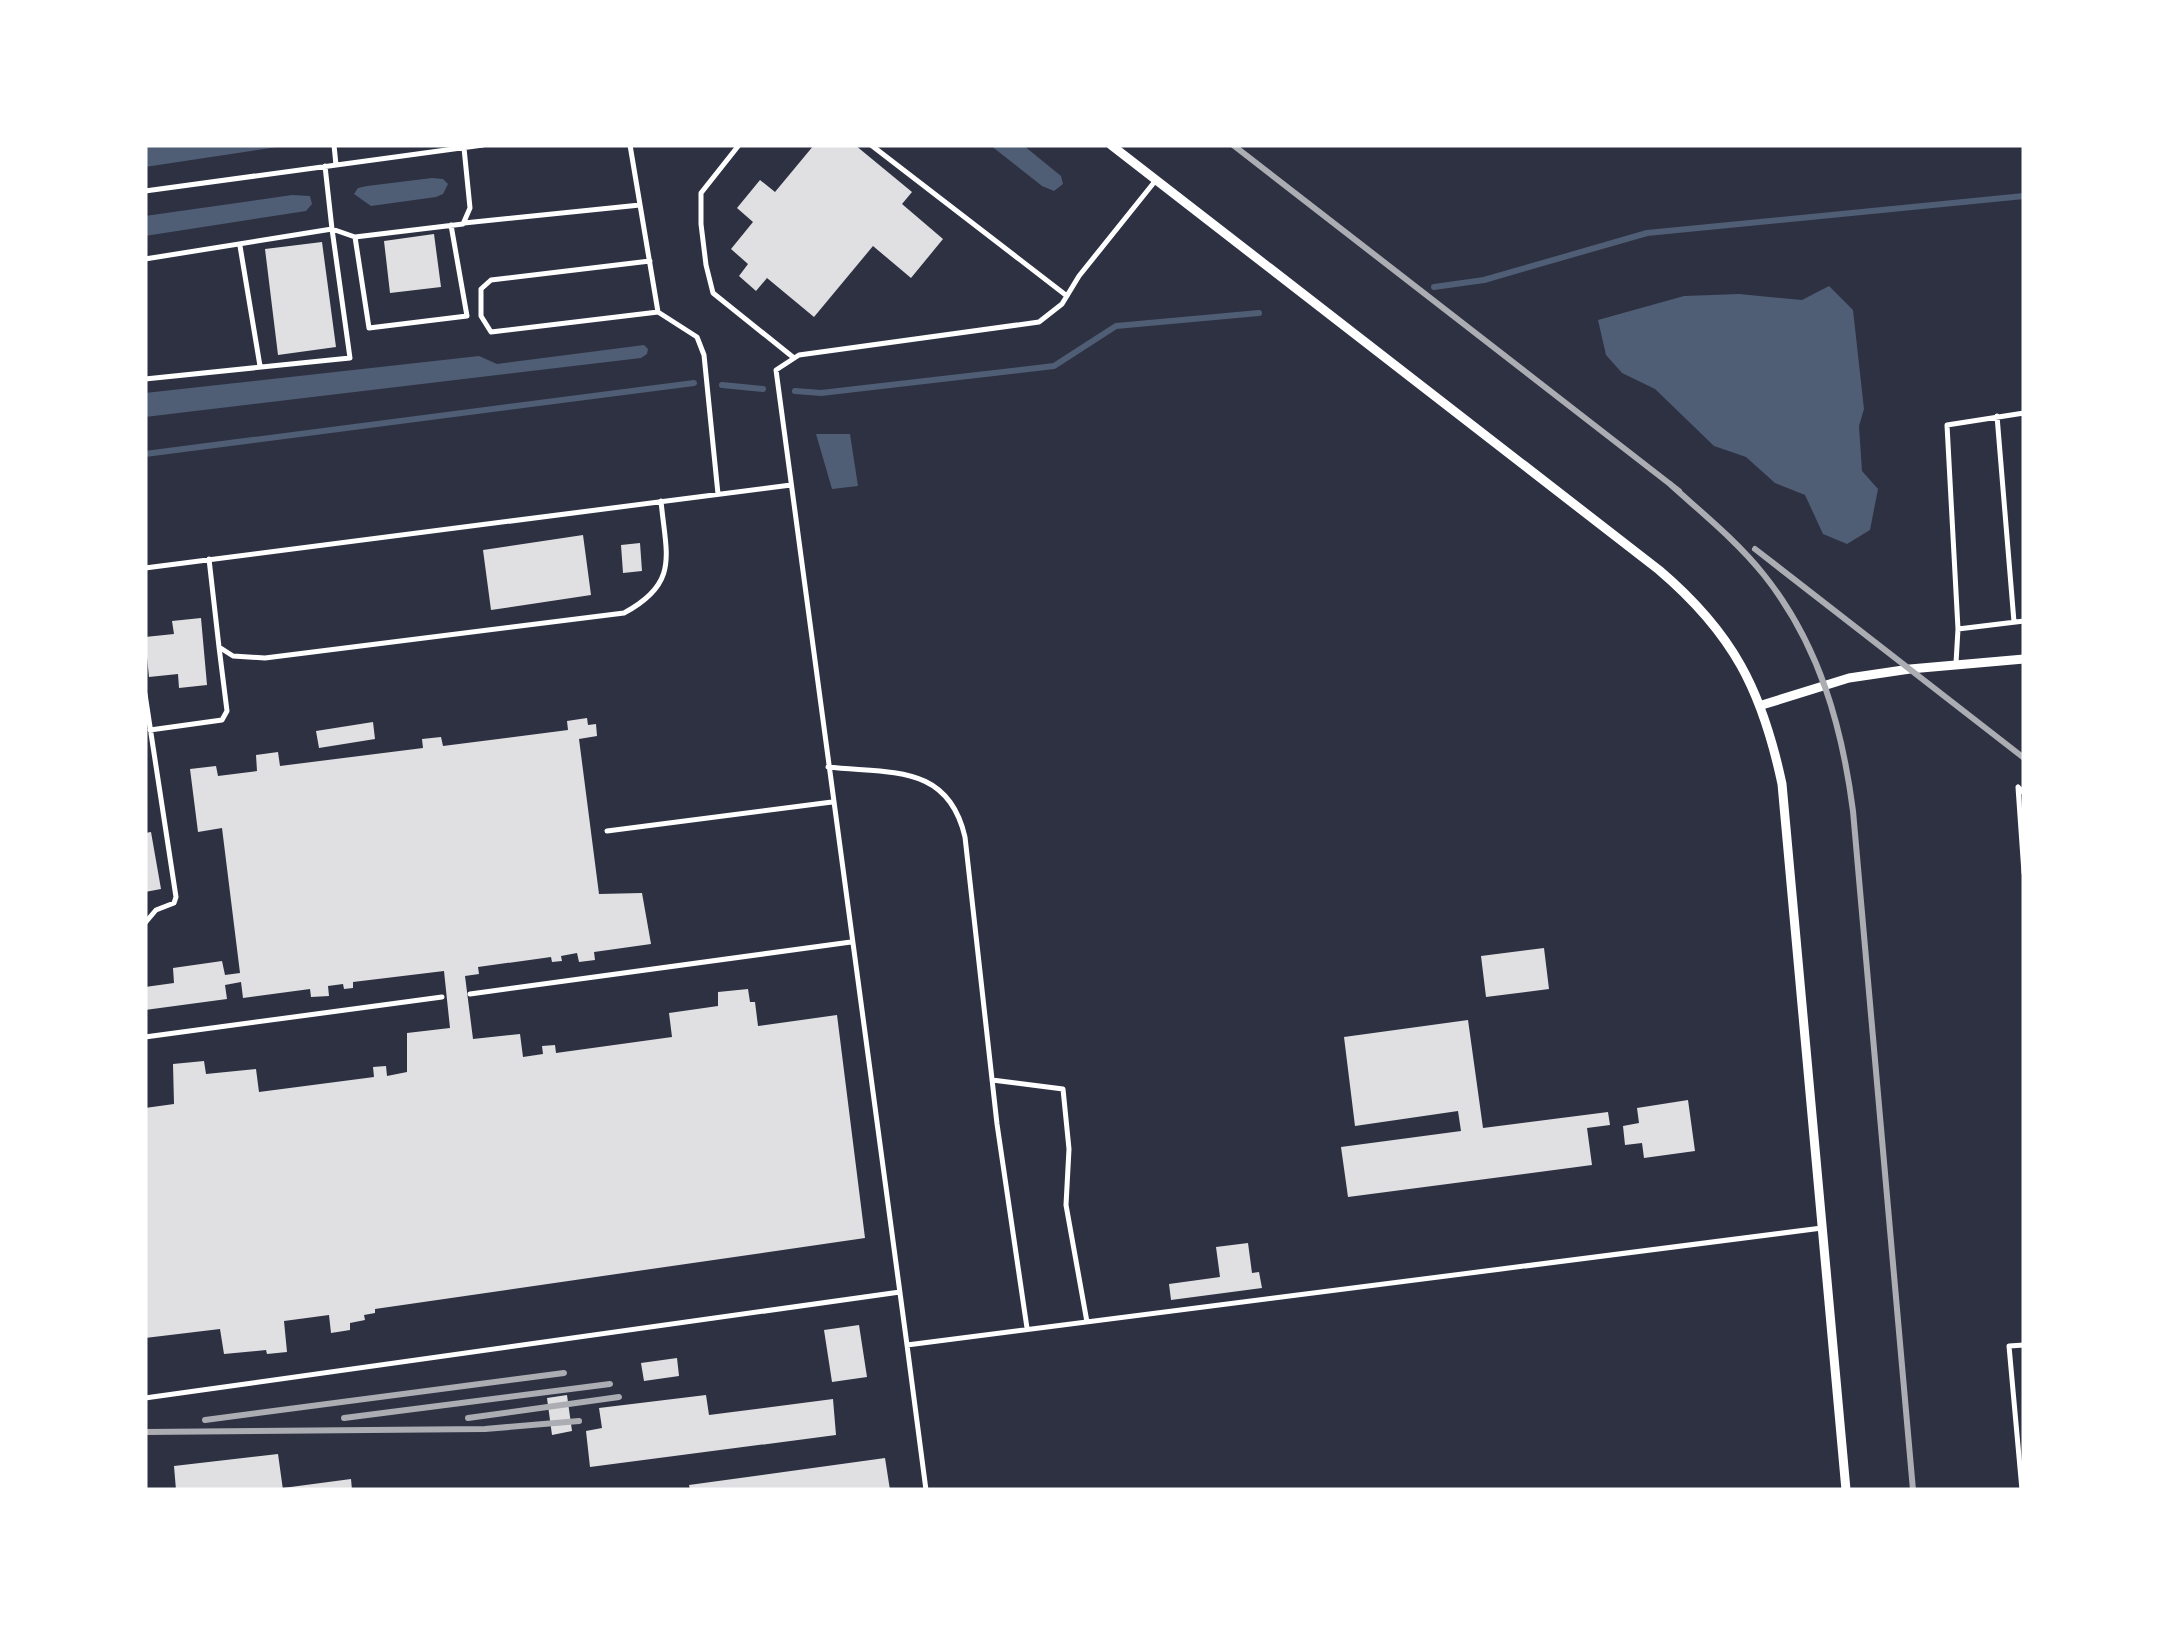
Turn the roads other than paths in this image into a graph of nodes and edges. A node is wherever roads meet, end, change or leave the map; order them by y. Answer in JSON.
{"nodes":[{"id":1,"x":334,"y":145,"type":"edge"},
{"id":2,"x":483,"y":145,"type":"edge"},
{"id":3,"x":630,"y":145,"type":"edge"},
{"id":4,"x":738,"y":145,"type":"edge"},
{"id":5,"x":871,"y":145,"type":"edge"},
{"id":6,"x":1111,"y":145,"type":"edge"},
{"id":7,"x":464,"y":148,"type":"junction"},
{"id":8,"x":336,"y":165,"type":"junction"},
{"id":9,"x":325,"y":166,"type":"junction"},
{"id":10,"x":1156,"y":180,"type":"junction"},
{"id":11,"x":145,"y":190,"type":"edge"},
{"id":12,"x":640,"y":205,"type":"junction"},
{"id":13,"x":463,"y":224,"type":"junction"},
{"id":14,"x":451,"y":225,"type":"junction"},
{"id":15,"x":332,"y":229,"type":"junction"},
{"id":16,"x":356,"y":237,"type":"junction"},
{"id":17,"x":240,"y":246,"type":"junction"},
{"id":18,"x":145,"y":259,"type":"edge"},
{"id":19,"x":650,"y":261,"type":"junction"},
{"id":20,"x":1067,"y":296,"type":"junction"},
{"id":21,"x":658,"y":312,"type":"junction"},
{"id":22,"x":794,"y":358,"type":"junction"},
{"id":23,"x":260,"y":366,"type":"junction"},
{"id":24,"x":145,"y":379,"type":"edge"},
{"id":25,"x":2024,"y":413,"type":"edge"},
{"id":26,"x":1997,"y":415,"type":"junction"},
{"id":27,"x":791,"y":484,"type":"junction"},
{"id":28,"x":718,"y":494,"type":"junction"},
{"id":29,"x":661,"y":501,"type":"junction"},
{"id":30,"x":209,"y":559,"type":"junction"},
{"id":31,"x":145,"y":568,"type":"edge"},
{"id":32,"x":2024,"y":621,"type":"edge"},
{"id":33,"x":2014,"y":622,"type":"junction"},
{"id":34,"x":1958,"y":629,"type":"junction"},
{"id":35,"x":219,"y":647,"type":"junction"},
{"id":36,"x":2024,"y":659,"type":"edge"},
{"id":37,"x":1956,"y":666,"type":"junction"},
{"id":38,"x":145,"y":694,"type":"edge"},
{"id":39,"x":1762,"y":705,"type":"junction"},
{"id":40,"x":150,"y":730,"type":"junction"},
{"id":41,"x":828,"y":767,"type":"junction"},
{"id":42,"x":2024,"y":793,"type":"edge"},
{"id":43,"x":832,"y":802,"type":"junction"},
{"id":44,"x":607,"y":831,"type":"dead end"},
{"id":45,"x":2024,"y":873,"type":"edge"},
{"id":46,"x":145,"y":923,"type":"edge"},
{"id":47,"x":851,"y":942,"type":"junction"},
{"id":48,"x":470,"y":994,"type":"dead end"},
{"id":49,"x":442,"y":997,"type":"dead end"},
{"id":50,"x":145,"y":1038,"type":"edge"},
{"id":51,"x":992,"y":1080,"type":"junction"},
{"id":52,"x":1822,"y":1228,"type":"junction"},
{"id":53,"x":900,"y":1292,"type":"junction"},
{"id":54,"x":1087,"y":1322,"type":"junction"},
{"id":55,"x":1027,"y":1329,"type":"junction"},
{"id":56,"x":2024,"y":1344,"type":"edge"},
{"id":57,"x":907,"y":1345,"type":"junction"},
{"id":58,"x":145,"y":1398,"type":"edge"},
{"id":59,"x":926,"y":1490,"type":"edge"},
{"id":60,"x":1846,"y":1490,"type":"edge"},
{"id":61,"x":2022,"y":1490,"type":"edge"}],
"edges":[{"from":1,"to":8,"type":"lane"},
{"from":2,"to":7,"type":"lane"},
{"from":3,"to":12,"type":"lane"},
{"from":4,"to":22,"type":"lane"},
{"from":5,"to":20,"type":"lane"},
{"from":6,"to":10,"type":"street"},
{"from":7,"to":8,"type":"lane"},
{"from":7,"to":13,"type":"lane"},
{"from":8,"to":9,"type":"lane"},
{"from":9,"to":11,"type":"lane"},
{"from":9,"to":15,"type":"lane"},
{"from":10,"to":20,"type":"lane"},
{"from":10,"to":39,"type":"street"},
{"from":12,"to":13,"type":"lane"},
{"from":12,"to":19,"type":"lane"},
{"from":13,"to":14,"type":"lane"},
{"from":14,"to":16,"type":"lane"},
{"from":14,"to":16,"type":"lane"},
{"from":15,"to":16,"type":"lane"},
{"from":15,"to":17,"type":"lane"},
{"from":15,"to":23,"type":"lane"},
{"from":17,"to":18,"type":"lane"},
{"from":17,"to":23,"type":"lane"},
{"from":19,"to":21,"type":"lane"},
{"from":19,"to":21,"type":"lane"},
{"from":20,"to":22,"type":"lane"},
{"from":21,"to":28,"type":"lane"},
{"from":22,"to":27,"type":"lane"},
{"from":23,"to":24,"type":"lane"},
{"from":25,"to":26,"type":"lane"},
{"from":26,"to":33,"type":"lane"},
{"from":26,"to":34,"type":"lane"},
{"from":27,"to":28,"type":"lane"},
{"from":27,"to":41,"type":"lane"},
{"from":28,"to":29,"type":"lane"},
{"from":29,"to":30,"type":"lane"},
{"from":29,"to":35,"type":"lane"},
{"from":30,"to":31,"type":"lane"},
{"from":30,"to":35,"type":"lane"},
{"from":32,"to":33,"type":"lane"},
{"from":33,"to":34,"type":"lane"},
{"from":34,"to":37,"type":"lane"},
{"from":35,"to":40,"type":"lane"},
{"from":36,"to":37,"type":"street"},
{"from":37,"to":39,"type":"street"},
{"from":38,"to":40,"type":"lane"},
{"from":39,"to":52,"type":"street"},
{"from":40,"to":46,"type":"lane"},
{"from":41,"to":43,"type":"lane"},
{"from":41,"to":51,"type":"lane"},
{"from":42,"to":45,"type":"lane"},
{"from":43,"to":44,"type":"lane"},
{"from":43,"to":47,"type":"lane"},
{"from":47,"to":48,"type":"lane"},
{"from":47,"to":53,"type":"lane"},
{"from":49,"to":50,"type":"lane"},
{"from":51,"to":54,"type":"lane"},
{"from":51,"to":55,"type":"lane"},
{"from":52,"to":54,"type":"lane"},
{"from":52,"to":60,"type":"street"},
{"from":53,"to":57,"type":"lane"},
{"from":53,"to":58,"type":"lane"},
{"from":54,"to":55,"type":"lane"},
{"from":55,"to":57,"type":"lane"},
{"from":56,"to":61,"type":"lane"},
{"from":57,"to":59,"type":"lane"}]}
